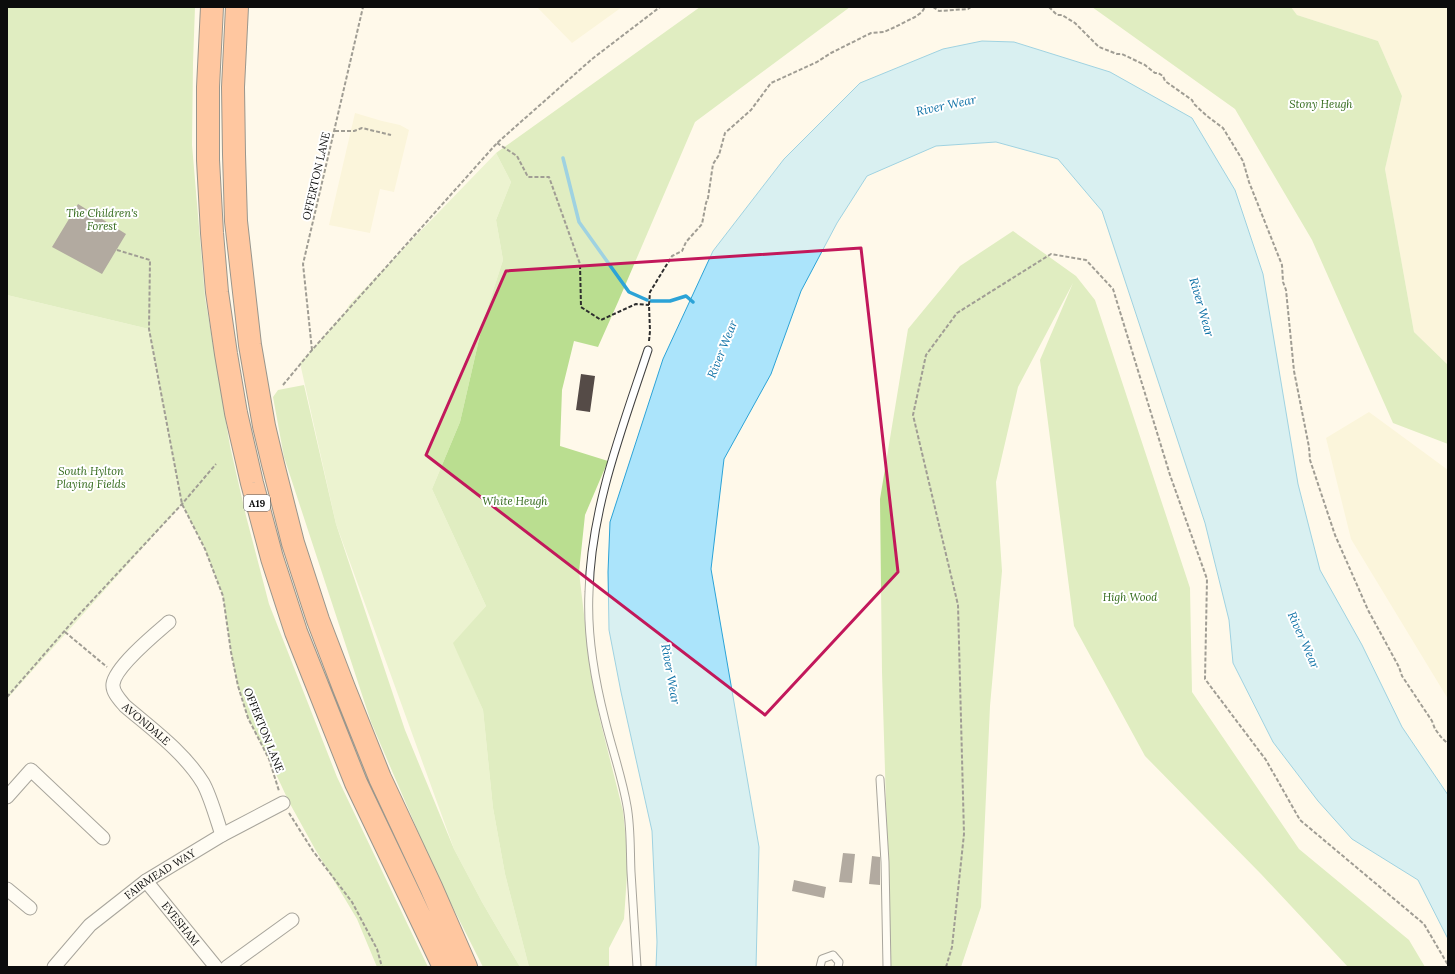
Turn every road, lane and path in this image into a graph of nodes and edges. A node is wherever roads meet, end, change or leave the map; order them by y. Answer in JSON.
{"nodes":[{"id":1,"x":212,"y":7,"type":"edge"},
{"id":2,"x":237,"y":7,"type":"edge"},
{"id":3,"x":363,"y":7,"type":"edge"},
{"id":4,"x":660,"y":7,"type":"edge"},
{"id":5,"x":925,"y":7,"type":"edge"},
{"id":6,"x":934,"y":7,"type":"edge"},
{"id":7,"x":971,"y":7,"type":"edge"},
{"id":8,"x":1049,"y":7,"type":"edge"},
{"id":9,"x":335,"y":131,"type":"junction"},
{"id":10,"x":391,"y":135,"type":"dead end"},
{"id":11,"x":497,"y":143,"type":"junction"},
{"id":12,"x":117,"y":250,"type":"dead end"},
{"id":13,"x":649,"y":305,"type":"junction"},
{"id":14,"x":312,"y":350,"type":"junction"},
{"id":15,"x":648,"y":350,"type":"joint"},
{"id":16,"x":283,"y":385,"type":"dead end"},
{"id":17,"x":216,"y":464,"type":"dead end"},
{"id":18,"x":182,"y":504,"type":"junction"},
{"id":19,"x":169,"y":622,"type":"dead end"},
{"id":20,"x":65,"y":632,"type":"junction"},
{"id":21,"x":116,"y":674,"type":"junction"},
{"id":22,"x":7,"y":697,"type":"edge"},
{"id":23,"x":1448,"y":744,"type":"edge"},
{"id":24,"x":880,"y":780,"type":"dead end"},
{"id":25,"x":7,"y":797,"type":"edge"},
{"id":26,"x":283,"y":803,"type":"junction"},
{"id":27,"x":222,"y":835,"type":"junction"},
{"id":28,"x":102,"y":838,"type":"dead end"},
{"id":29,"x":146,"y":881,"type":"junction"},
{"id":30,"x":7,"y":889,"type":"edge"},
{"id":31,"x":30,"y":908,"type":"dead end"},
{"id":32,"x":292,"y":920,"type":"dead end"},
{"id":33,"x":1448,"y":966,"type":"edge"},
{"id":34,"x":54,"y":967,"type":"edge"},
{"id":35,"x":216,"y":967,"type":"edge"},
{"id":36,"x":227,"y":967,"type":"edge"},
{"id":37,"x":382,"y":967,"type":"edge"},
{"id":38,"x":444,"y":967,"type":"edge"},
{"id":39,"x":466,"y":967,"type":"edge"},
{"id":40,"x":637,"y":967,"type":"edge"},
{"id":41,"x":820,"y":967,"type":"edge"},
{"id":42,"x":838,"y":967,"type":"edge"},
{"id":43,"x":888,"y":967,"type":"edge"},
{"id":44,"x":946,"y":967,"type":"edge"}],
"edges":[{"from":1,"to":38,"type":"highway","number":"A19"},
{"from":2,"to":39,"type":"highway","number":"A19"},
{"from":3,"to":9,"type":"path","name":"OFFERTON LANE"},
{"from":4,"to":11,"type":"path"},
{"from":5,"to":13,"type":"path"},
{"from":6,"to":7,"type":"path"},
{"from":8,"to":23,"type":"path"},
{"from":9,"to":10,"type":"path"},
{"from":9,"to":14,"type":"path","name":"OFFERTON LANE"},
{"from":11,"to":13,"type":"path"},
{"from":11,"to":14,"type":"path"},
{"from":12,"to":18,"type":"path","name":"OFFERTON LANE"},
{"from":13,"to":15,"type":"path"},
{"from":14,"to":16,"type":"path"},
{"from":15,"to":40,"type":"lane"},
{"from":17,"to":18,"type":"path"},
{"from":18,"to":20,"type":"path"},
{"from":18,"to":26,"type":"path","name":"OFFERTON LANE"},
{"from":19,"to":21,"type":"street"},
{"from":20,"to":21,"type":"path"},
{"from":20,"to":22,"type":"path"},
{"from":21,"to":27,"type":"street","name":"AVONDALE"},
{"from":24,"to":43,"type":"lane"},
{"from":25,"to":28,"type":"street"},
{"from":26,"to":27,"type":"street","name":"FAIRMEAD WAY"},
{"from":26,"to":37,"type":"path","name":"OFFERTON LANE"},
{"from":27,"to":29,"type":"street","name":"FAIRMEAD WAY"},
{"from":29,"to":34,"type":"street","name":"FAIRMEAD WAY"},
{"from":29,"to":35,"type":"street","name":"EVESHAM"},
{"from":30,"to":31,"type":"street"},
{"from":32,"to":36,"type":"street"},
{"from":33,"to":44,"type":"path"},
{"from":41,"to":42,"type":"lane"}]}
